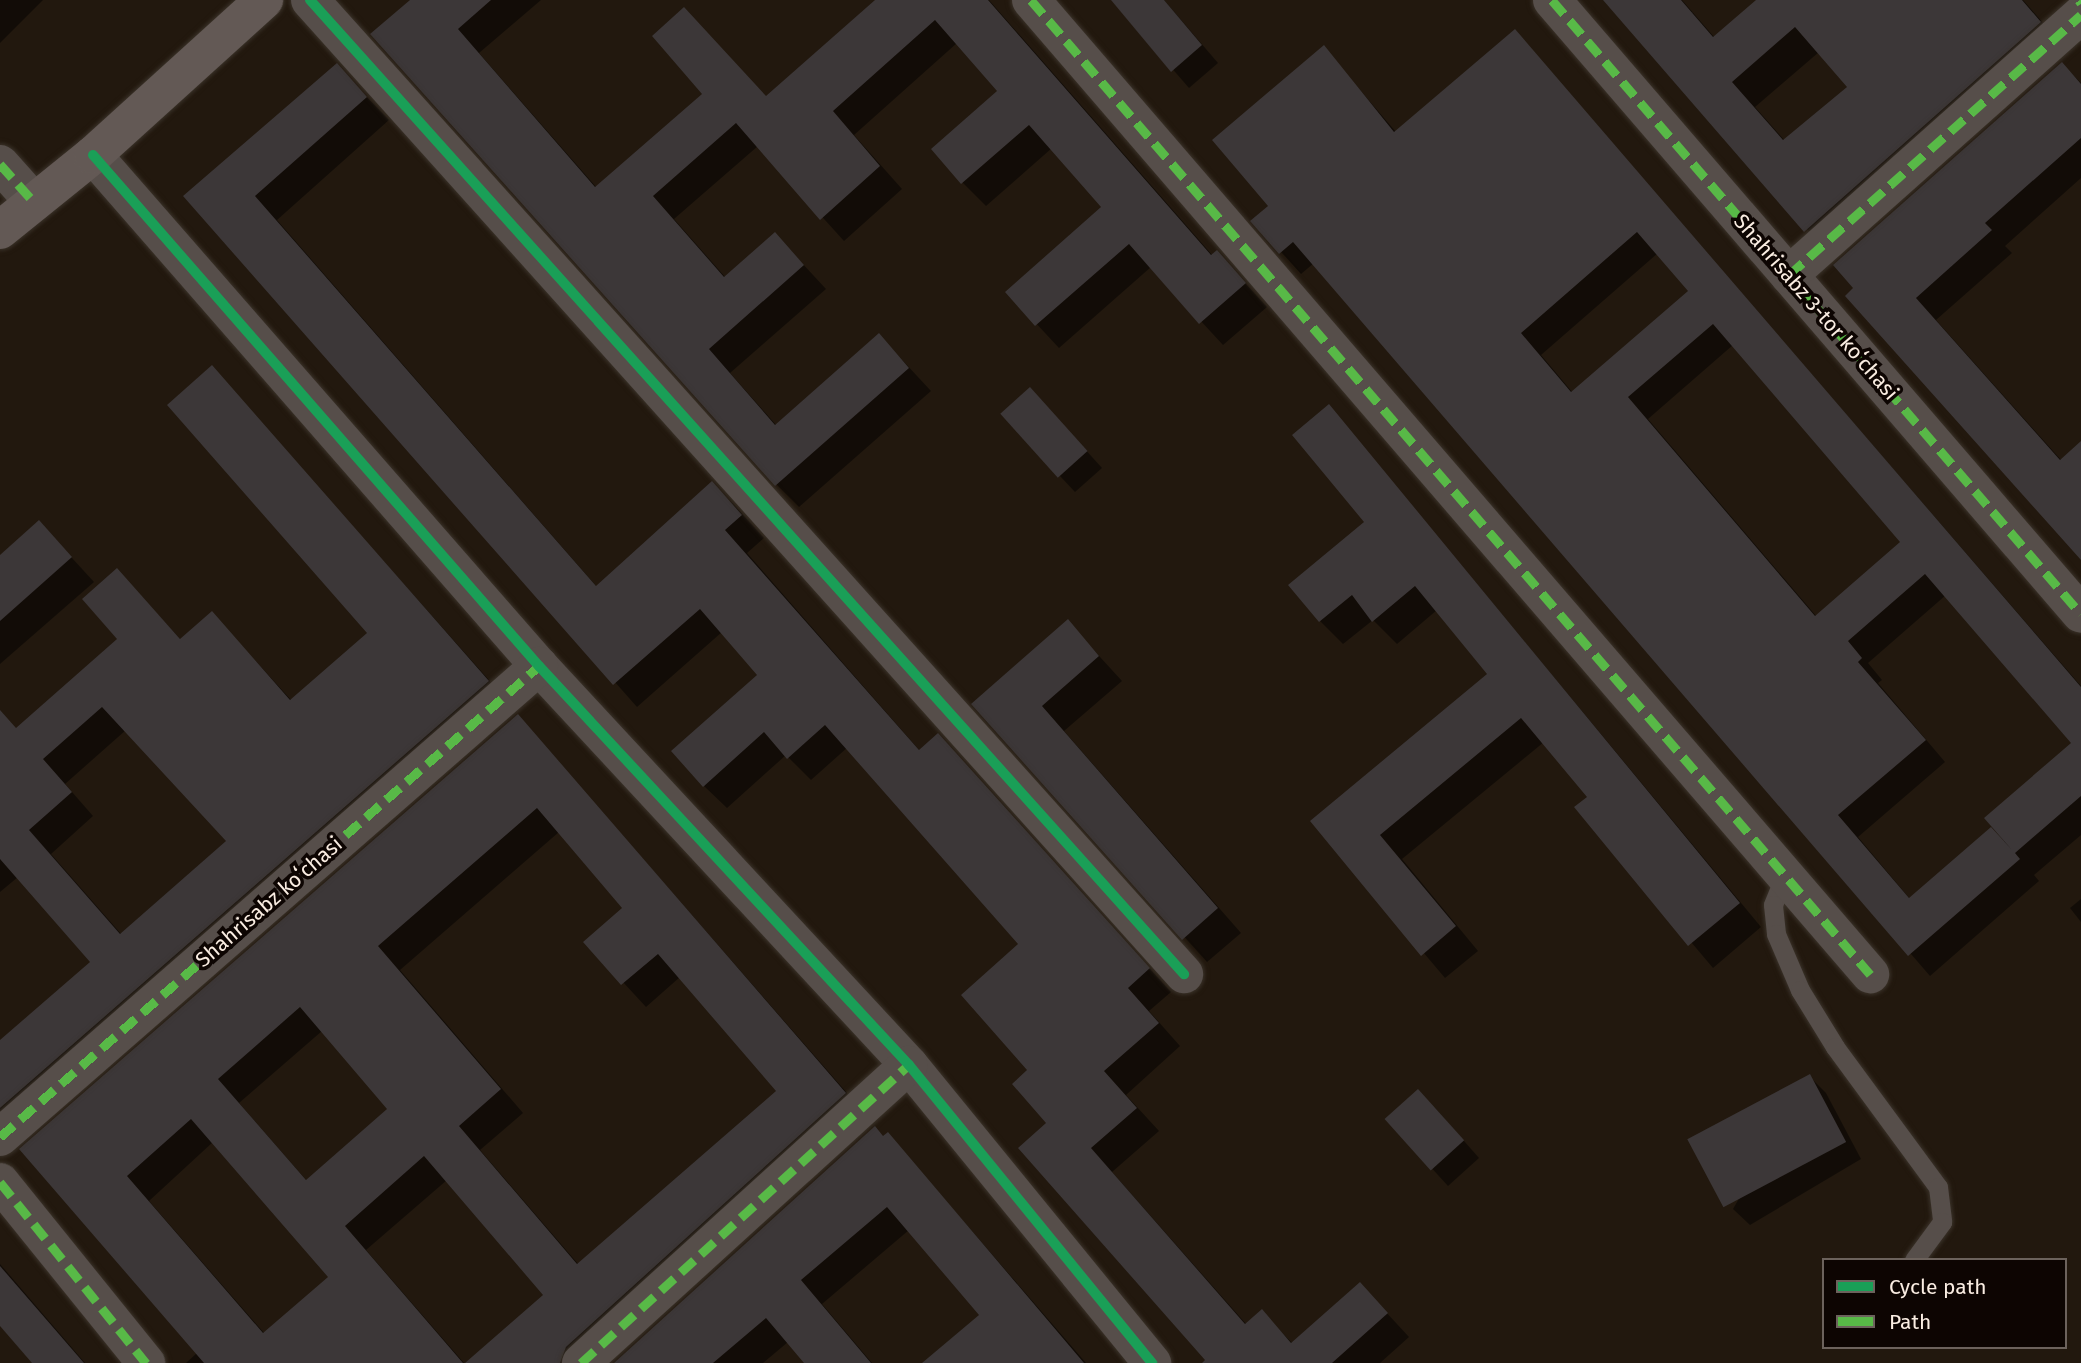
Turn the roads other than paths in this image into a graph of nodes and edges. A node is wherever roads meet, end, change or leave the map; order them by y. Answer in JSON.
{"nodes":[{"id":1,"x":264,"y":0,"type":"edge"},
{"id":2,"x":310,"y":0,"type":"edge"},
{"id":3,"x":1031,"y":0,"type":"edge"},
{"id":4,"x":1552,"y":0,"type":"edge"},
{"id":5,"x":2081,"y":15,"type":"edge"},
{"id":6,"x":93,"y":155,"type":"junction"},
{"id":7,"x":0,"y":164,"type":"edge"},
{"id":8,"x":34,"y":202,"type":"junction"},
{"id":9,"x":0,"y":230,"type":"edge"},
{"id":10,"x":1789,"y":275,"type":"junction"},
{"id":11,"x":2081,"y":614,"type":"edge"},
{"id":12,"x":539,"y":666,"type":"junction"},
{"id":13,"x":1785,"y":875,"type":"junction"},
{"id":14,"x":1184,"y":974,"type":"dead end"},
{"id":15,"x":1870,"y":974,"type":"dead end"},
{"id":16,"x":909,"y":1065,"type":"junction"},
{"id":17,"x":0,"y":1138,"type":"edge"},
{"id":18,"x":0,"y":1182,"type":"edge"},
{"id":19,"x":1915,"y":1258,"type":"edge"},
{"id":20,"x":146,"y":1363,"type":"edge"},
{"id":21,"x":581,"y":1363,"type":"edge"},
{"id":22,"x":1153,"y":1363,"type":"edge"}],
"edges":[{"from":1,"to":6,"type":"street"},
{"from":2,"to":14,"type":"street"},
{"from":3,"to":13,"type":"street"},
{"from":4,"to":10,"type":"street","name":"Shahrisabz 3-tor koʻchasi"},
{"from":5,"to":10,"type":"street"},
{"from":6,"to":8,"type":"street"},
{"from":6,"to":12,"type":"street"},
{"from":7,"to":8,"type":"street"},
{"from":8,"to":9,"type":"street"},
{"from":10,"to":11,"type":"street","name":"Shahrisabz 3-tor koʻchasi"},
{"from":12,"to":16,"type":"street"},
{"from":12,"to":17,"type":"street","name":"Shahrisabz koʻchasi"},
{"from":13,"to":15,"type":"street"},
{"from":13,"to":19,"type":"lane"},
{"from":16,"to":21,"type":"street"},
{"from":16,"to":22,"type":"street"},
{"from":18,"to":20,"type":"street"}]}
